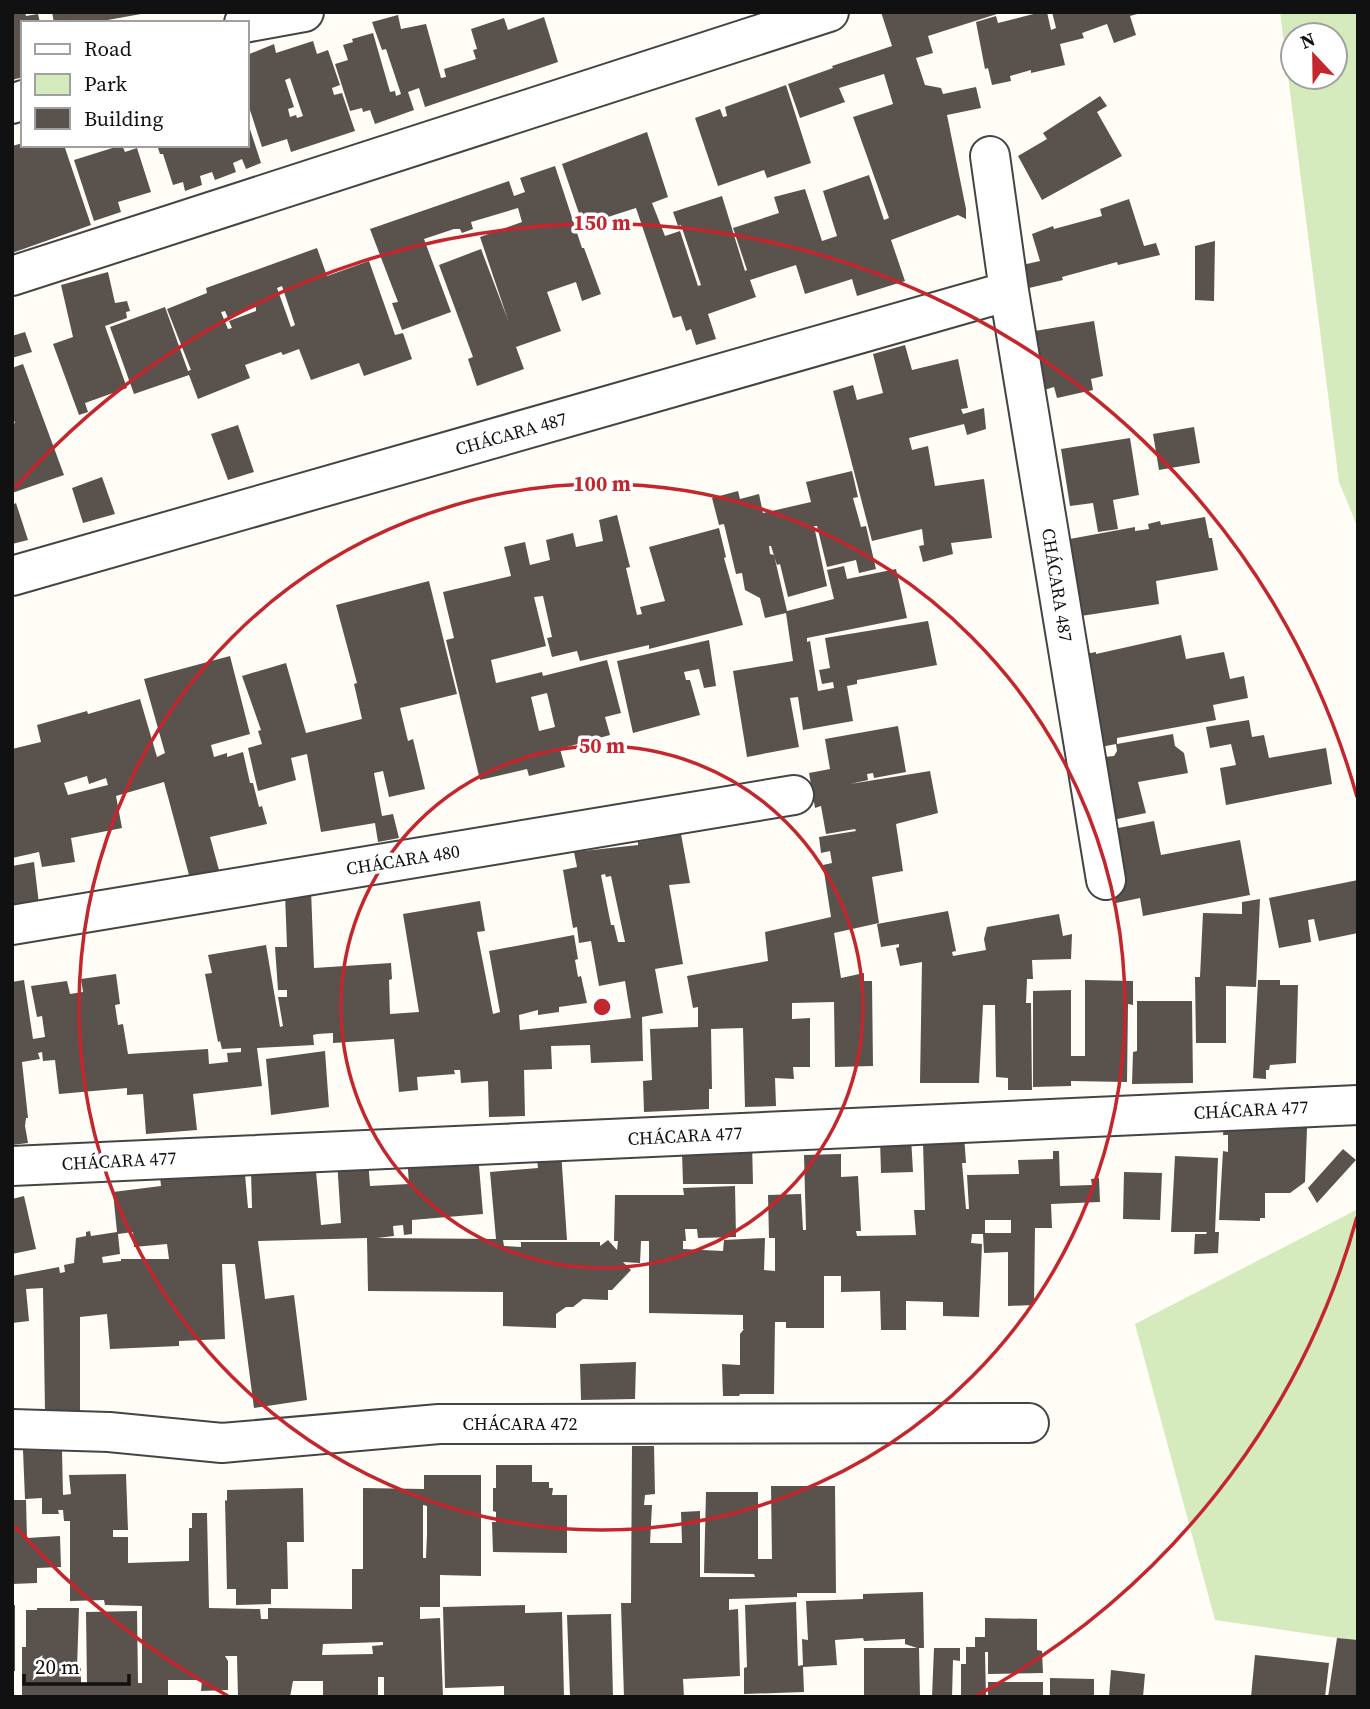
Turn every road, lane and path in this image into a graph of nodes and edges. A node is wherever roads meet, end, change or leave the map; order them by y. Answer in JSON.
{"nodes":[{"id":1,"x":304,"y":12,"type":"edge"},
{"id":2,"x":829,"y":12,"type":"edge"},
{"id":3,"x":248,"y":22,"type":"edge"},
{"id":4,"x":990,"y":156,"type":"dead end"},
{"id":5,"x":12,"y":276,"type":"edge"},
{"id":6,"x":1009,"y":291,"type":"junction"},
{"id":7,"x":12,"y":576,"type":"edge"},
{"id":8,"x":794,"y":795,"type":"dead end"},
{"id":9,"x":1106,"y":880,"type":"dead end"},
{"id":10,"x":12,"y":925,"type":"edge"},
{"id":11,"x":1358,"y":1105,"type":"edge"},
{"id":12,"x":12,"y":1166,"type":"edge"},
{"id":13,"x":1029,"y":1423,"type":"dead end"},
{"id":14,"x":12,"y":1429,"type":"edge"}],
"edges":[{"from":1,"to":3,"type":"street"},
{"from":2,"to":5,"type":"street"},
{"from":4,"to":6,"type":"street","name":"CHÁCARA 487"},
{"from":6,"to":7,"type":"street","name":"CHÁCARA 487"},
{"from":6,"to":9,"type":"street","name":"CHÁCARA 487"},
{"from":8,"to":10,"type":"street","name":"CHÁCARA 480"},
{"from":11,"to":12,"type":"street","name":"CHÁCARA 477"},
{"from":13,"to":14,"type":"street","name":"CHÁCARA 472"}]}
